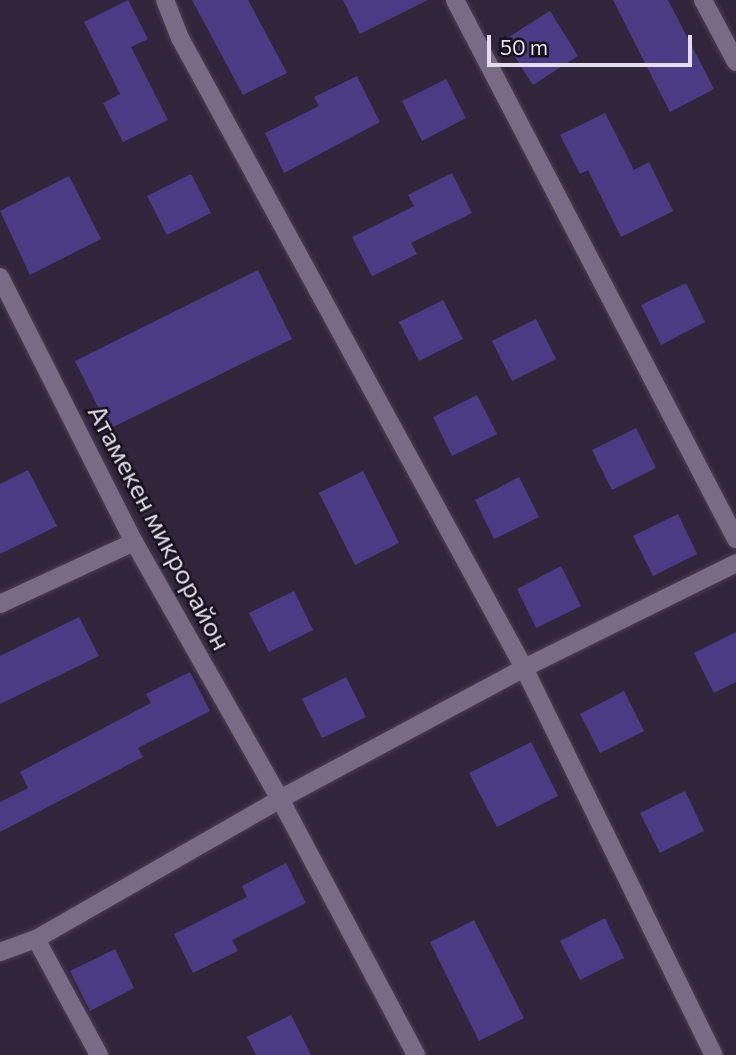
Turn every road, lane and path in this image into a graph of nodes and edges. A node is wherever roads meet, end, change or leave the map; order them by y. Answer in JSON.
{"nodes":[{"id":1,"x":165,"y":0,"type":"edge"},
{"id":2,"x":455,"y":0,"type":"edge"},
{"id":3,"x":703,"y":0,"type":"edge"},
{"id":4,"x":736,"y":62,"type":"edge"},
{"id":5,"x":0,"y":277,"type":"edge"},
{"id":6,"x":736,"y":539,"type":"edge"},
{"id":7,"x":134,"y":542,"type":"junction"},
{"id":8,"x":736,"y":563,"type":"edge"},
{"id":9,"x":0,"y":604,"type":"edge"},
{"id":10,"x":524,"y":668,"type":"junction"},
{"id":11,"x":280,"y":799,"type":"junction"},
{"id":12,"x":36,"y":939,"type":"junction"},
{"id":13,"x":0,"y":952,"type":"edge"},
{"id":14,"x":99,"y":1055,"type":"edge"},
{"id":15,"x":416,"y":1055,"type":"edge"},
{"id":16,"x":713,"y":1055,"type":"edge"}],
"edges":[{"from":1,"to":10,"type":"street"},
{"from":2,"to":6,"type":"street"},
{"from":3,"to":4,"type":"street"},
{"from":5,"to":7,"type":"street","name":"Атамекен микрорайон"},
{"from":7,"to":9,"type":"street"},
{"from":7,"to":11,"type":"street","name":"Атамекен микрорайон"},
{"from":8,"to":10,"type":"street"},
{"from":10,"to":11,"type":"street"},
{"from":10,"to":16,"type":"street"},
{"from":11,"to":12,"type":"street"},
{"from":11,"to":15,"type":"street","name":"Атамекен микрорайон"},
{"from":12,"to":13,"type":"street"},
{"from":12,"to":14,"type":"street"}]}
